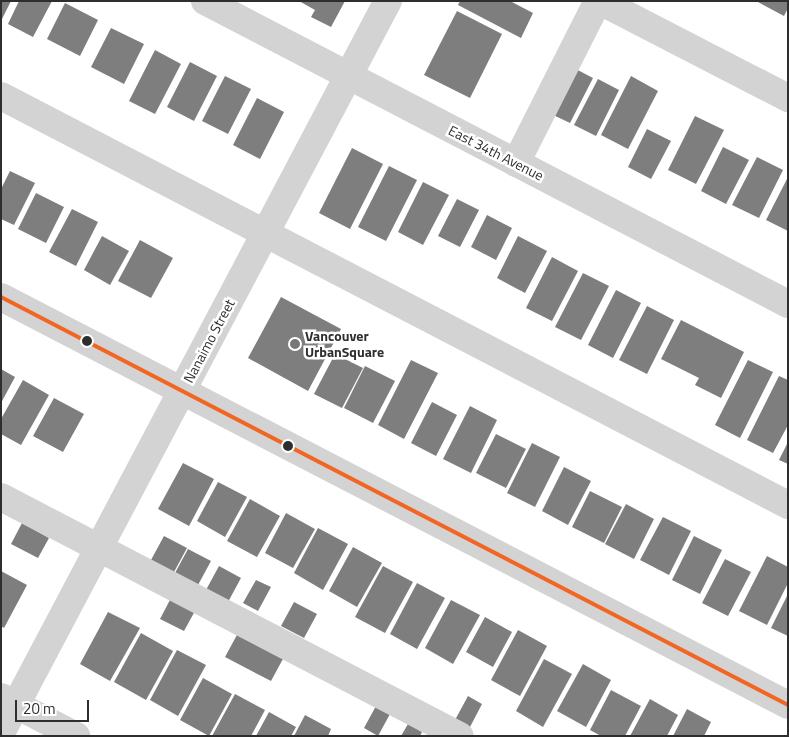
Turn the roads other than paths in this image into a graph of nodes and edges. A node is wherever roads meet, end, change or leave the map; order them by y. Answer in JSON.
{"nodes":[{"id":1,"x":388,"y":1,"type":"edge"},
{"id":2,"x":599,"y":1,"type":"edge"},
{"id":3,"x":219,"y":4,"type":"edge"},
{"id":4,"x":348,"y":77,"type":"junction"},
{"id":5,"x":1,"y":96,"type":"edge"},
{"id":6,"x":788,"y":98,"type":"edge"},
{"id":7,"x":516,"y":163,"type":"junction"},
{"id":8,"x":266,"y":233,"type":"junction"},
{"id":9,"x":1,"y":297,"type":"edge"},
{"id":10,"x":788,"y":304,"type":"edge"},
{"id":11,"x":183,"y":391,"type":"junction"},
{"id":12,"x":1,"y":497,"type":"edge"},
{"id":13,"x":788,"y":505,"type":"edge"},
{"id":14,"x":100,"y":548,"type":"junction"},
{"id":15,"x":9,"y":701,"type":"edge"},
{"id":16,"x":788,"y":705,"type":"edge"},
{"id":17,"x":1,"y":733,"type":"edge"},
{"id":18,"x":76,"y":736,"type":"edge"},
{"id":19,"x":460,"y":736,"type":"edge"}],
"edges":[{"from":1,"to":4,"type":"street","name":"Nanaimo Street"},
{"from":2,"to":6,"type":"street"},
{"from":2,"to":7,"type":"street"},
{"from":3,"to":4,"type":"street","name":"East 34th Avenue"},
{"from":4,"to":7,"type":"street","name":"East 34th Avenue"},
{"from":4,"to":8,"type":"street","name":"Nanaimo Street"},
{"from":5,"to":8,"type":"street"},
{"from":7,"to":10,"type":"street","name":"East 34th Avenue"},
{"from":8,"to":11,"type":"street","name":"Nanaimo Street"},
{"from":8,"to":13,"type":"street"},
{"from":9,"to":11,"type":"street"},
{"from":11,"to":14,"type":"street","name":"Nanaimo Street"},
{"from":11,"to":16,"type":"street"},
{"from":12,"to":14,"type":"street"},
{"from":14,"to":15,"type":"street","name":"Nanaimo Street"},
{"from":14,"to":19,"type":"street"},
{"from":15,"to":17,"type":"street","name":"Nanaimo Street"},
{"from":15,"to":18,"type":"street"}]}
